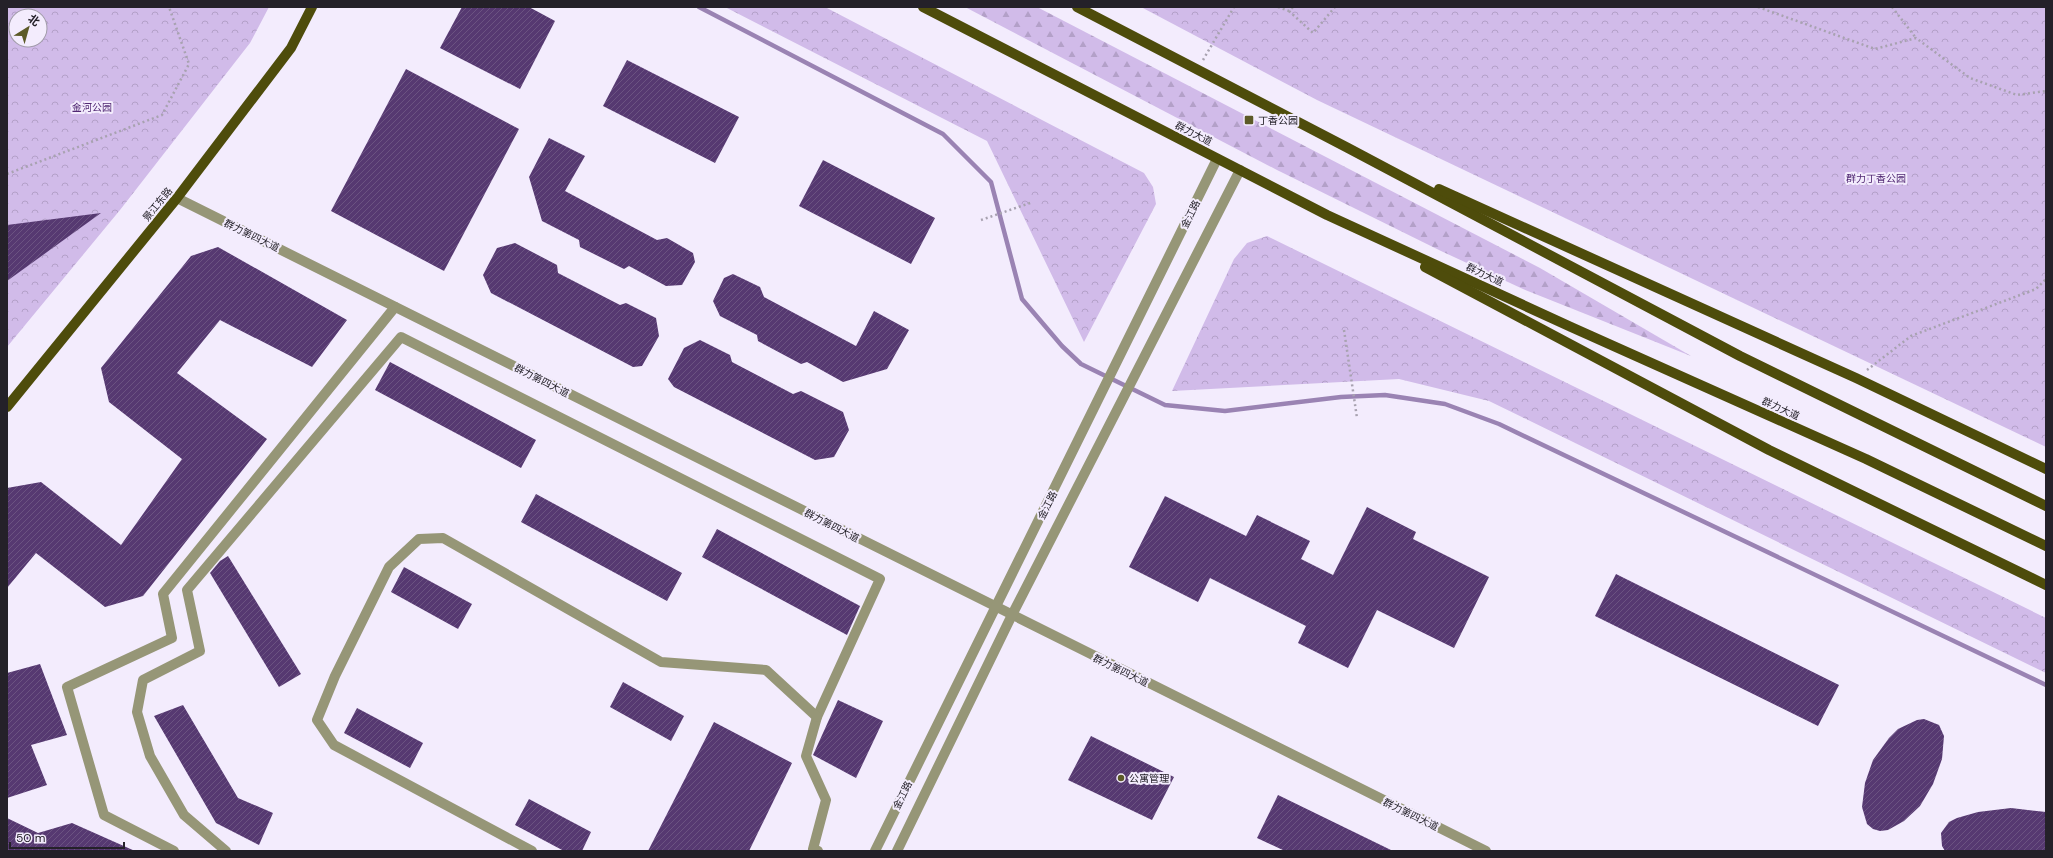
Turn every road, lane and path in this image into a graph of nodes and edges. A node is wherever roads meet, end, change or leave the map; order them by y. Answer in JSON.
{"nodes":[{"id":1,"x":169,"y":7,"type":"edge"},
{"id":2,"x":312,"y":7,"type":"edge"},
{"id":3,"x":923,"y":7,"type":"edge"},
{"id":4,"x":1077,"y":7,"type":"edge"},
{"id":5,"x":1234,"y":7,"type":"edge"},
{"id":6,"x":1278,"y":7,"type":"edge"},
{"id":7,"x":1293,"y":7,"type":"edge"},
{"id":8,"x":1335,"y":7,"type":"edge"},
{"id":9,"x":1758,"y":7,"type":"edge"},
{"id":10,"x":1892,"y":7,"type":"edge"},
{"id":11,"x":1289,"y":11,"type":"junction"},
{"id":12,"x":1916,"y":38,"type":"junction"},
{"id":13,"x":1200,"y":64,"type":"dead end"},
{"id":14,"x":2046,"y":91,"type":"edge"},
{"id":15,"x":1348,"y":148,"type":"junction"},
{"id":16,"x":1217,"y":159,"type":"junction"},
{"id":17,"x":1240,"y":170,"type":"junction"},
{"id":18,"x":7,"y":174,"type":"edge"},
{"id":19,"x":177,"y":198,"type":"junction"},
{"id":20,"x":1033,"y":202,"type":"dead end"},
{"id":21,"x":1328,"y":215,"type":"junction"},
{"id":22,"x":981,"y":220,"type":"dead end"},
{"id":23,"x":2046,"y":279,"type":"edge"},
{"id":24,"x":395,"y":307,"type":"junction"},
{"id":25,"x":1344,"y":330,"type":"dead end"},
{"id":26,"x":1856,"y":378,"type":"junction"},
{"id":27,"x":7,"y":406,"type":"edge"},
{"id":28,"x":1357,"y":418,"type":"dead end"},
{"id":29,"x":2046,"y":469,"type":"edge"},
{"id":30,"x":2046,"y":506,"type":"edge"},
{"id":31,"x":2046,"y":546,"type":"edge"},
{"id":32,"x":2046,"y":585,"type":"edge"},
{"id":33,"x":995,"y":606,"type":"junction"},
{"id":34,"x":1012,"y":615,"type":"junction"},
{"id":35,"x":817,"y":717,"type":"junction"},
{"id":36,"x":174,"y":851,"type":"edge"},
{"id":37,"x":226,"y":851,"type":"edge"},
{"id":38,"x":532,"y":851,"type":"edge"},
{"id":39,"x":818,"y":851,"type":"edge"},
{"id":40,"x":875,"y":851,"type":"edge"},
{"id":41,"x":897,"y":851,"type":"edge"},
{"id":42,"x":1486,"y":851,"type":"edge"}],
"edges":[{"from":1,"to":18,"type":"path"},
{"from":2,"to":19,"type":"main road","name":"景江东路"},
{"from":3,"to":16,"type":"main road","name":"群力大道"},
{"from":4,"to":15,"type":"main road"},
{"from":5,"to":13,"type":"path"},
{"from":6,"to":11,"type":"path"},
{"from":7,"to":11,"type":"path"},
{"from":8,"to":11,"type":"path"},
{"from":9,"to":12,"type":"path"},
{"from":10,"to":12,"type":"path"},
{"from":12,"to":14,"type":"path"},
{"from":15,"to":26,"type":"main road"},
{"from":15,"to":30,"type":"main road"},
{"from":16,"to":17,"type":"main road","name":"群力大道"},
{"from":16,"to":33,"type":"street","name":"金江路"},
{"from":17,"to":21,"type":"main road","name":"群力大道"},
{"from":17,"to":34,"type":"street","name":"金江路"},
{"from":19,"to":24,"type":"street","name":"群力第四大道"},
{"from":19,"to":27,"type":"main road","name":"景江东路"},
{"from":20,"to":22,"type":"path"},
{"from":21,"to":31,"type":"main road","name":"群力大道"},
{"from":21,"to":32,"type":"main road"},
{"from":23,"to":26,"type":"path"},
{"from":24,"to":33,"type":"street","name":"群力第四大道"},
{"from":24,"to":36,"type":"street"},
{"from":25,"to":28,"type":"path"},
{"from":26,"to":29,"type":"main road"},
{"from":33,"to":34,"type":"street","name":"群力第四大道"},
{"from":33,"to":40,"type":"street","name":"金江路"},
{"from":34,"to":41,"type":"street","name":"金江路"},
{"from":34,"to":42,"type":"street","name":"群力第四大道"},
{"from":35,"to":37,"type":"street"},
{"from":35,"to":38,"type":"street"},
{"from":35,"to":39,"type":"street"}]}
